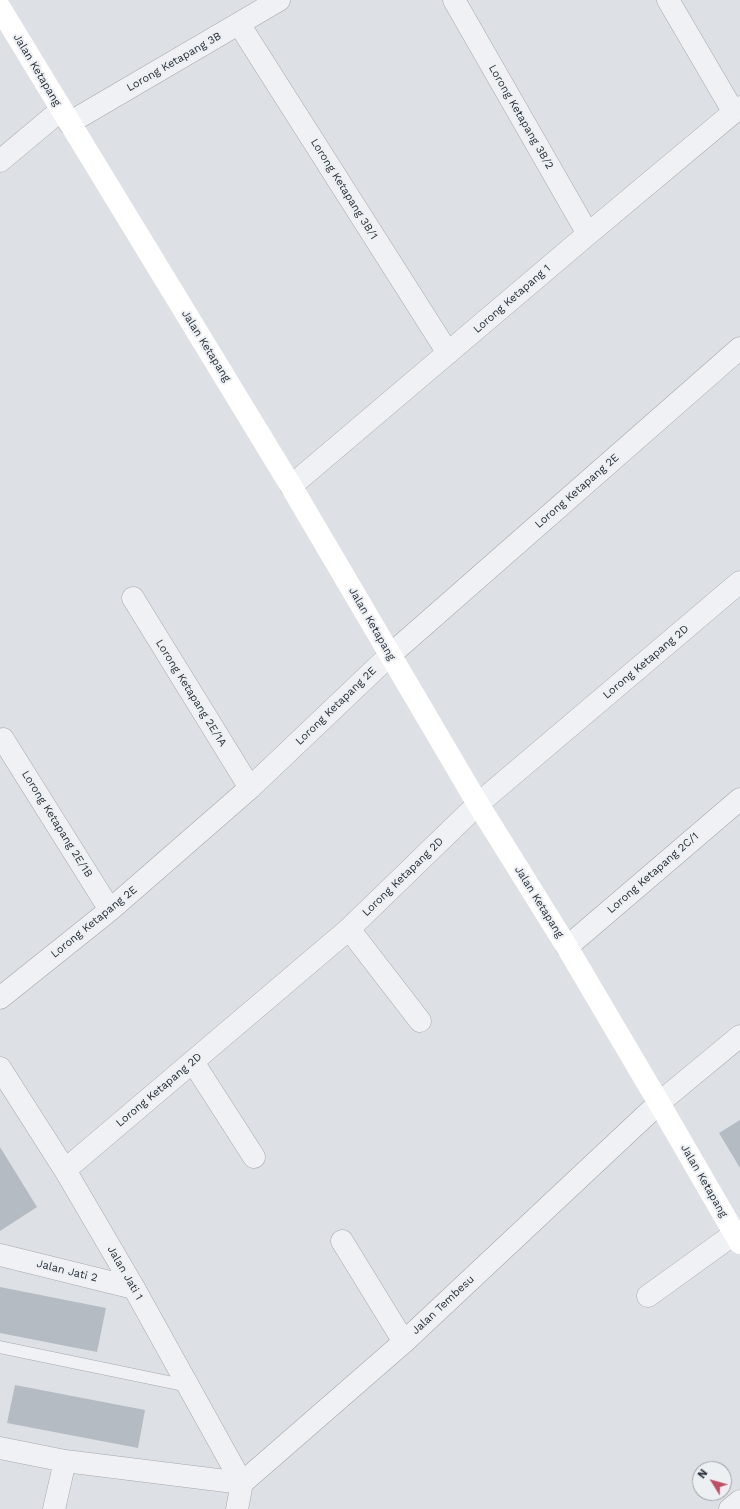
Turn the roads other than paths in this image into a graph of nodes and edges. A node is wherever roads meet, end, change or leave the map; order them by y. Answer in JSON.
{"nodes":[{"id":1,"x":279,"y":0,"type":"edge"},
{"id":2,"x":454,"y":0,"type":"edge"},
{"id":3,"x":668,"y":0,"type":"edge"},
{"id":4,"x":0,"y":8,"type":"edge"},
{"id":5,"x":239,"y":24,"type":"junction"},
{"id":6,"x":737,"y":109,"type":"edge"},
{"id":7,"x":65,"y":117,"type":"junction"},
{"id":8,"x":0,"y":161,"type":"edge"},
{"id":9,"x":588,"y":234,"type":"junction"},
{"id":10,"x":740,"y":348,"type":"edge"},
{"id":11,"x":448,"y":353,"type":"junction"},
{"id":12,"x":291,"y":486,"type":"junction"},
{"id":13,"x":740,"y":582,"type":"edge"},
{"id":14,"x":133,"y":598,"type":"dead end"},
{"id":15,"x":390,"y":654,"type":"junction"},
{"id":16,"x":3,"y":739,"type":"dead end"},
{"id":17,"x":250,"y":788,"type":"junction"},
{"id":18,"x":740,"y":799,"type":"edge"},
{"id":19,"x":478,"y":804,"type":"junction"},
{"id":20,"x":110,"y":910,"type":"junction"},
{"id":21,"x":349,"y":929,"type":"junction"},
{"id":22,"x":567,"y":948,"type":"junction"},
{"id":23,"x":0,"y":998,"type":"edge"},
{"id":24,"x":420,"y":1021,"type":"dead end"},
{"id":25,"x":740,"y":1036,"type":"edge"},
{"id":26,"x":193,"y":1062,"type":"junction"},
{"id":27,"x":0,"y":1068,"type":"edge"},
{"id":28,"x":659,"y":1103,"type":"junction"},
{"id":29,"x":254,"y":1157,"type":"dead end"},
{"id":30,"x":65,"y":1170,"type":"junction"},
{"id":31,"x":737,"y":1238,"type":"edge"},
{"id":32,"x":342,"y":1241,"type":"dead end"},
{"id":33,"x":0,"y":1255,"type":"edge"},
{"id":34,"x":134,"y":1288,"type":"junction"},
{"id":35,"x":648,"y":1296,"type":"dead end"},
{"id":36,"x":404,"y":1342,"type":"junction"},
{"id":37,"x":0,"y":1347,"type":"edge"},
{"id":38,"x":188,"y":1386,"type":"junction"},
{"id":39,"x":0,"y":1448,"type":"edge"},
{"id":40,"x":66,"y":1461,"type":"junction"},
{"id":41,"x":242,"y":1483,"type":"junction"},
{"id":42,"x":740,"y":1501,"type":"edge"},
{"id":43,"x":54,"y":1509,"type":"edge"},
{"id":44,"x":237,"y":1509,"type":"edge"},
{"id":45,"x":730,"y":1509,"type":"edge"}],
"edges":[{"from":1,"to":5,"type":"street","name":"Lorong Ketapang 3B"},
{"from":2,"to":9,"type":"street","name":"Lorong Ketapang 3B/2"},
{"from":3,"to":6,"type":"street"},
{"from":4,"to":7,"type":"street","name":"Jalan Ketapang"},
{"from":5,"to":7,"type":"street","name":"Lorong Ketapang 3B"},
{"from":5,"to":11,"type":"street","name":"Lorong Ketapang 3B/1"},
{"from":6,"to":9,"type":"street","name":"Lorong Ketapang 1"},
{"from":7,"to":8,"type":"street","name":"Lorong Ketapang 3B"},
{"from":7,"to":12,"type":"street","name":"Jalan Ketapang"},
{"from":9,"to":11,"type":"street","name":"Lorong Ketapang 1"},
{"from":10,"to":15,"type":"street","name":"Lorong Ketapang 2E"},
{"from":11,"to":12,"type":"street","name":"Lorong Ketapang 1"},
{"from":12,"to":15,"type":"street","name":"Jalan Ketapang"},
{"from":13,"to":19,"type":"street","name":"Lorong Ketapang 2D"},
{"from":14,"to":17,"type":"street","name":"Lorong Ketapang 2E/1A"},
{"from":15,"to":17,"type":"street","name":"Lorong Ketapang 2E"},
{"from":15,"to":19,"type":"street","name":"Jalan Ketapang"},
{"from":16,"to":20,"type":"street","name":"Lorong Ketapang 2E/1B"},
{"from":17,"to":20,"type":"street","name":"Lorong Ketapang 2E"},
{"from":18,"to":22,"type":"street","name":"Lorong Ketapang 2C/1"},
{"from":19,"to":21,"type":"street","name":"Lorong Ketapang 2D"},
{"from":19,"to":22,"type":"street","name":"Jalan Ketapang"},
{"from":20,"to":23,"type":"street","name":"Lorong Ketapang 2E"},
{"from":21,"to":24,"type":"street"},
{"from":21,"to":26,"type":"street","name":"Lorong Ketapang 2D"},
{"from":22,"to":28,"type":"street","name":"Jalan Ketapang"},
{"from":25,"to":28,"type":"street","name":"Jalan Tembesu"},
{"from":26,"to":29,"type":"street"},
{"from":26,"to":30,"type":"street","name":"Lorong Ketapang 2D"},
{"from":27,"to":30,"type":"street","name":"Jalan Jati 1"},
{"from":28,"to":31,"type":"street","name":"Jalan Ketapang"},
{"from":28,"to":36,"type":"street","name":"Jalan Tembesu"},
{"from":30,"to":34,"type":"street","name":"Jalan Jati 1"},
{"from":31,"to":35,"type":"street"},
{"from":32,"to":36,"type":"street"},
{"from":33,"to":34,"type":"street","name":"Jalan Jati 2"},
{"from":34,"to":38,"type":"street","name":"Jalan Jati 1"},
{"from":36,"to":41,"type":"street","name":"Jalan Tembesu"},
{"from":37,"to":38,"type":"lane"},
{"from":38,"to":41,"type":"street","name":"Jalan Jati 1"},
{"from":39,"to":40,"type":"street"},
{"from":40,"to":41,"type":"street"},
{"from":40,"to":43,"type":"street"},
{"from":41,"to":44,"type":"street"},
{"from":42,"to":45,"type":"street"}]}
